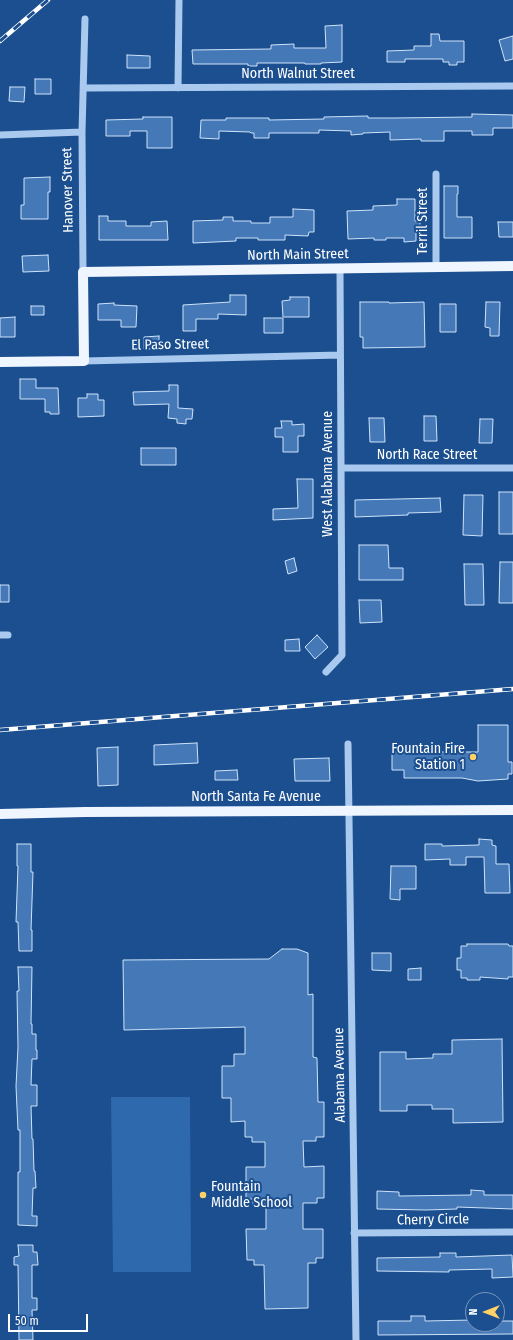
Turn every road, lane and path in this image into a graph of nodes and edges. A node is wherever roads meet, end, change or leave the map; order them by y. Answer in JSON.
{"nodes":[{"id":1,"x":179,"y":0,"type":"edge"},
{"id":2,"x":85,"y":19,"type":"dead end"},
{"id":3,"x":513,"y":86,"type":"edge"},
{"id":4,"x":84,"y":88,"type":"junction"},
{"id":5,"x":178,"y":88,"type":"junction"},
{"id":6,"x":82,"y":132,"type":"junction"},
{"id":7,"x":0,"y":135,"type":"edge"},
{"id":8,"x":436,"y":174,"type":"dead end"},
{"id":9,"x":513,"y":266,"type":"edge"},
{"id":10,"x":436,"y":267,"type":"junction"},
{"id":11,"x":340,"y":268,"type":"junction"},
{"id":12,"x":83,"y":272,"type":"junction"},
{"id":13,"x":340,"y":356,"type":"junction"},
{"id":14,"x":84,"y":361,"type":"junction"},
{"id":15,"x":0,"y":362,"type":"edge"},
{"id":16,"x":341,"y":468,"type":"junction"},
{"id":17,"x":513,"y":468,"type":"edge"},
{"id":18,"x":0,"y":635,"type":"edge"},
{"id":19,"x":8,"y":635,"type":"dead end"},
{"id":20,"x":326,"y":672,"type":"dead end"},
{"id":21,"x":348,"y":744,"type":"dead end"},
{"id":22,"x":350,"y":810,"type":"junction"},
{"id":23,"x":513,"y":810,"type":"edge"},
{"id":24,"x":0,"y":814,"type":"edge"},
{"id":25,"x":513,"y":1232,"type":"edge"},
{"id":26,"x":354,"y":1233,"type":"junction"},
{"id":27,"x":356,"y":1340,"type":"edge"}],
"edges":[{"from":1,"to":5,"type":"street"},
{"from":2,"to":4,"type":"street","name":"Hanover Street"},
{"from":3,"to":5,"type":"street","name":"North Walnut Street"},
{"from":4,"to":5,"type":"street","name":"North Walnut Street"},
{"from":4,"to":6,"type":"street","name":"Hanover Street"},
{"from":6,"to":7,"type":"street"},
{"from":6,"to":12,"type":"street","name":"Hanover Street"},
{"from":8,"to":10,"type":"street","name":"Terril Street"},
{"from":9,"to":10,"type":"main road","name":"North Main Street"},
{"from":10,"to":11,"type":"main road","name":"North Main Street"},
{"from":11,"to":12,"type":"main road","name":"North Main Street"},
{"from":11,"to":13,"type":"street","name":"West Alabama Avenue"},
{"from":12,"to":14,"type":"main road","name":"Hanover Street"},
{"from":13,"to":14,"type":"street","name":"El Paso Street"},
{"from":13,"to":16,"type":"street","name":"West Alabama Avenue"},
{"from":14,"to":15,"type":"main road","name":"El Paso Street"},
{"from":16,"to":17,"type":"street","name":"North Race Street"},
{"from":16,"to":20,"type":"street","name":"West Alabama Avenue"},
{"from":18,"to":19,"type":"street"},
{"from":21,"to":22,"type":"street","name":"Alabama Avenue"},
{"from":22,"to":23,"type":"main road","name":"North Santa Fe Avenue"},
{"from":22,"to":24,"type":"main road","name":"North Santa Fe Avenue"},
{"from":22,"to":26,"type":"street","name":"Alabama Avenue"},
{"from":25,"to":26,"type":"street","name":"Cherry Circle"},
{"from":26,"to":27,"type":"street","name":"Alabama Avenue"}]}
